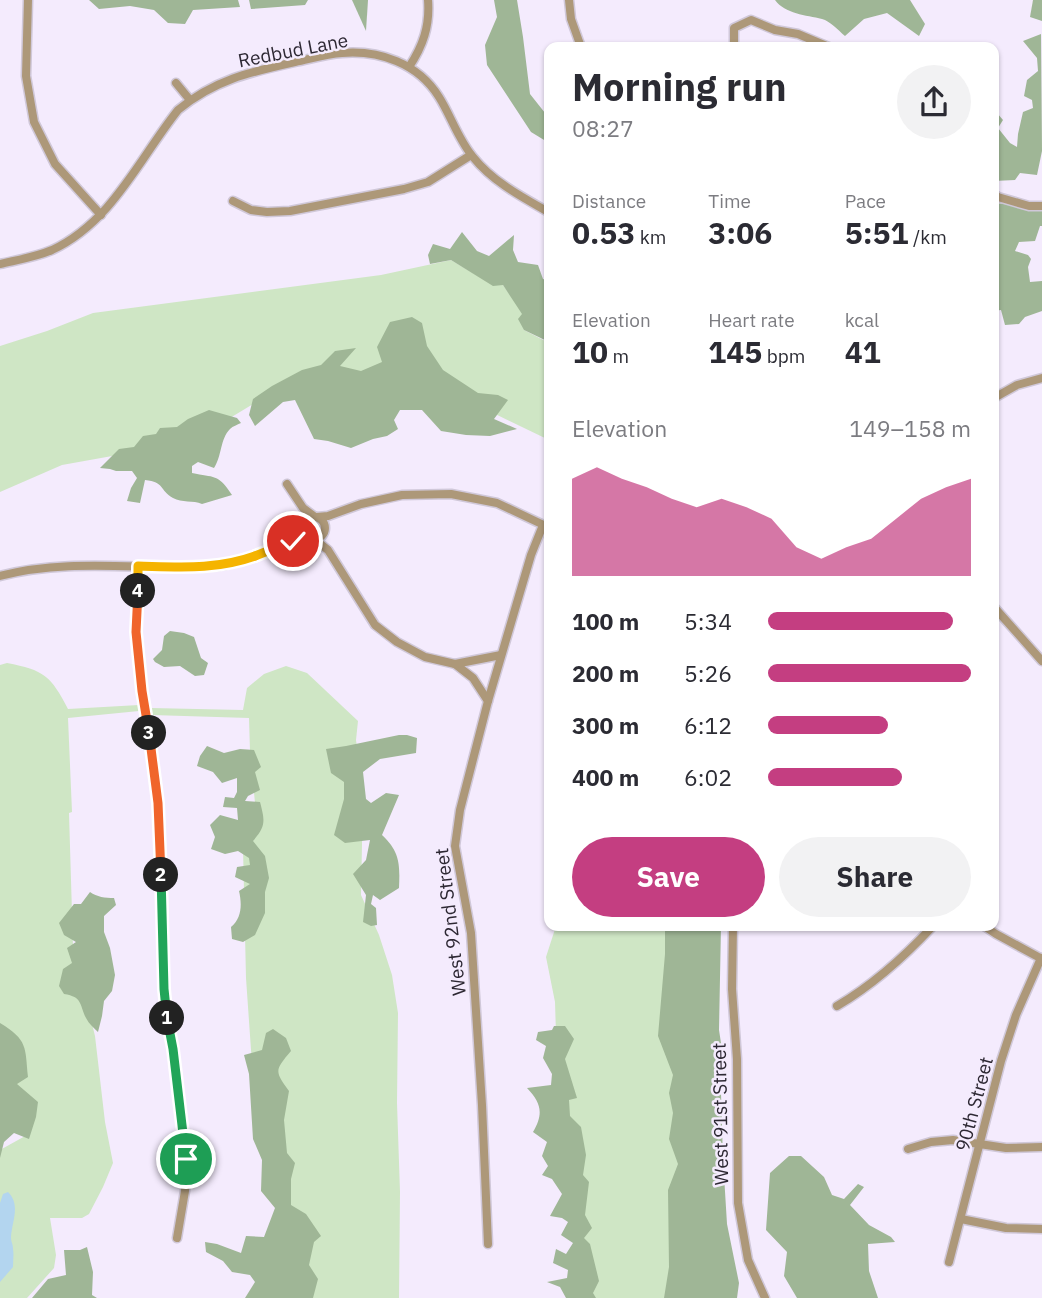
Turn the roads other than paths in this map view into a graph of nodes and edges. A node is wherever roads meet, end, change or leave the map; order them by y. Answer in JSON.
{"nodes":[{"id":1,"x":28,"y":0,"type":"edge"},
{"id":2,"x":428,"y":0,"type":"edge"},
{"id":3,"x":569,"y":0,"type":"edge"},
{"id":4,"x":578,"y":42,"type":"edge"},
{"id":5,"x":734,"y":42,"type":"edge"},
{"id":6,"x":817,"y":42,"type":"edge"},
{"id":7,"x":409,"y":67,"type":"junction"},
{"id":8,"x":176,"y":83,"type":"dead end"},
{"id":9,"x":190,"y":100,"type":"junction"},
{"id":10,"x":471,"y":155,"type":"junction"},
{"id":11,"x":999,"y":197,"type":"edge"},
{"id":12,"x":233,"y":201,"type":"dead end"},
{"id":13,"x":1042,"y":206,"type":"edge"},
{"id":14,"x":544,"y":209,"type":"edge"},
{"id":15,"x":102,"y":215,"type":"junction"},
{"id":16,"x":0,"y":264,"type":"edge"},
{"id":17,"x":1042,"y":379,"type":"edge"},
{"id":18,"x":999,"y":395,"type":"edge"},
{"id":19,"x":287,"y":484,"type":"dead end"},
{"id":20,"x":303,"y":508,"type":"junction"},
{"id":21,"x":342,"y":512,"type":"junction"},
{"id":22,"x":316,"y":517,"type":"junction"},
{"id":23,"x":304,"y":524,"type":"junction"},
{"id":24,"x":544,"y":526,"type":"edge"},
{"id":25,"x":325,"y":530,"type":"junction"},
{"id":26,"x":544,"y":531,"type":"edge"},
{"id":27,"x":313,"y":539,"type":"junction"},
{"id":28,"x":293,"y":541,"type":"junction"},
{"id":29,"x":328,"y":550,"type":"junction"},
{"id":30,"x":138,"y":566,"type":"junction"},
{"id":31,"x":0,"y":576,"type":"edge"},
{"id":32,"x":999,"y":613,"type":"edge"},
{"id":33,"x":501,"y":655,"type":"junction"},
{"id":34,"x":1042,"y":661,"type":"edge"},
{"id":35,"x":455,"y":664,"type":"junction"},
{"id":36,"x":488,"y":701,"type":"junction"},
{"id":37,"x":733,"y":931,"type":"edge"},
{"id":38,"x":928,"y":931,"type":"edge"},
{"id":39,"x":992,"y":931,"type":"edge"},
{"id":40,"x":1042,"y":959,"type":"edge"},
{"id":41,"x":837,"y":1006,"type":"dead end"},
{"id":42,"x":979,"y":1144,"type":"junction"},
{"id":43,"x":1042,"y":1147,"type":"edge"},
{"id":44,"x":908,"y":1149,"type":"dead end"},
{"id":45,"x":961,"y":1219,"type":"junction"},
{"id":46,"x":1042,"y":1229,"type":"edge"},
{"id":47,"x":177,"y":1238,"type":"dead end"},
{"id":48,"x":488,"y":1244,"type":"dead end"},
{"id":49,"x":949,"y":1262,"type":"dead end"},
{"id":50,"x":765,"y":1298,"type":"edge"}],
"edges":[{"from":1,"to":15,"type":"street"},
{"from":2,"to":7,"type":"street"},
{"from":3,"to":4,"type":"street"},
{"from":5,"to":6,"type":"street"},
{"from":7,"to":9,"type":"street","name":"Redbud Lane"},
{"from":7,"to":10,"type":"street","name":"Redbud Lane"},
{"from":8,"to":9,"type":"street"},
{"from":9,"to":15,"type":"street","name":"Redbud Lane"},
{"from":10,"to":12,"type":"street"},
{"from":10,"to":14,"type":"street","name":"Redbud Lane"},
{"from":11,"to":13,"type":"street"},
{"from":15,"to":16,"type":"street","name":"Redbud Lane"},
{"from":17,"to":18,"type":"street"},
{"from":19,"to":20,"type":"street"},
{"from":20,"to":22,"type":"street"},
{"from":20,"to":23,"type":"street"},
{"from":21,"to":22,"type":"street"},
{"from":21,"to":24,"type":"street"},
{"from":21,"to":25,"type":"street"},
{"from":22,"to":23,"type":"street"},
{"from":22,"to":25,"type":"street"},
{"from":23,"to":27,"type":"street"},
{"from":23,"to":28,"type":"street"},
{"from":25,"to":27,"type":"street"},
{"from":25,"to":29,"type":"street"},
{"from":26,"to":33,"type":"street","name":"West 92nd Street"},
{"from":27,"to":28,"type":"street"},
{"from":27,"to":29,"type":"street"},
{"from":28,"to":30,"type":"street"},
{"from":29,"to":35,"type":"street"},
{"from":30,"to":31,"type":"street"},
{"from":30,"to":47,"type":"street"},
{"from":32,"to":34,"type":"street"},
{"from":33,"to":35,"type":"street"},
{"from":33,"to":36,"type":"street","name":"West 92nd Street"},
{"from":35,"to":36,"type":"street"},
{"from":36,"to":48,"type":"street","name":"West 92nd Street"},
{"from":37,"to":50,"type":"street","name":"West 91st Street"},
{"from":38,"to":41,"type":"street"},
{"from":39,"to":40,"type":"street"},
{"from":40,"to":42,"type":"street","name":"90th Street"},
{"from":42,"to":43,"type":"street"},
{"from":42,"to":44,"type":"street"},
{"from":42,"to":45,"type":"street","name":"90th Street"},
{"from":45,"to":46,"type":"street"},
{"from":45,"to":49,"type":"street","name":"90th Street"}]}
